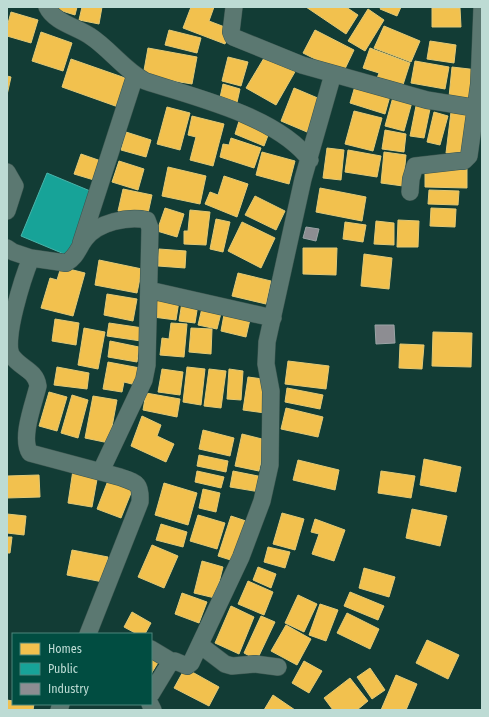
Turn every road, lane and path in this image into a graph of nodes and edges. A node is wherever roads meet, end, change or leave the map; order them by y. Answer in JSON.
{"nodes":[{"id":1,"x":47,"y":7,"type":"edge"},
{"id":2,"x":234,"y":7,"type":"edge"},
{"id":3,"x":482,"y":7,"type":"edge"},
{"id":4,"x":333,"y":74,"type":"junction"},
{"id":5,"x":135,"y":76,"type":"junction"},
{"id":6,"x":476,"y":108,"type":"junction"},
{"id":7,"x":310,"y":160,"type":"junction"},
{"id":8,"x":7,"y":172,"type":"edge"},
{"id":9,"x":410,"y":192,"type":"dead end"},
{"id":10,"x":7,"y":212,"type":"edge"},
{"id":11,"x":80,"y":246,"type":"junction"},
{"id":12,"x":7,"y":248,"type":"edge"},
{"id":13,"x":31,"y":258,"type":"junction"},
{"id":14,"x":149,"y":290,"type":"junction"},
{"id":15,"x":273,"y":318,"type":"junction"},
{"id":16,"x":101,"y":471,"type":"junction"},
{"id":17,"x":88,"y":633,"type":"edge"},
{"id":18,"x":200,"y":645,"type":"junction"},
{"id":19,"x":152,"y":649,"type":"edge"},
{"id":20,"x":171,"y":661,"type":"junction"},
{"id":21,"x":278,"y":667,"type":"dead end"},
{"id":22,"x":152,"y":692,"type":"edge"}],
"edges":[{"from":1,"to":5,"type":"street"},
{"from":2,"to":4,"type":"street"},
{"from":3,"to":6,"type":"street"},
{"from":4,"to":6,"type":"street"},
{"from":4,"to":7,"type":"street"},
{"from":5,"to":7,"type":"street"},
{"from":5,"to":11,"type":"street"},
{"from":6,"to":9,"type":"street"},
{"from":7,"to":15,"type":"street"},
{"from":8,"to":10,"type":"street"},
{"from":11,"to":13,"type":"street"},
{"from":11,"to":14,"type":"street"},
{"from":12,"to":13,"type":"street"},
{"from":13,"to":16,"type":"street"},
{"from":14,"to":15,"type":"street"},
{"from":14,"to":16,"type":"street"},
{"from":15,"to":18,"type":"street"},
{"from":16,"to":17,"type":"street"},
{"from":18,"to":20,"type":"street"},
{"from":18,"to":21,"type":"street"},
{"from":19,"to":20,"type":"street"},
{"from":20,"to":22,"type":"street"}]}
